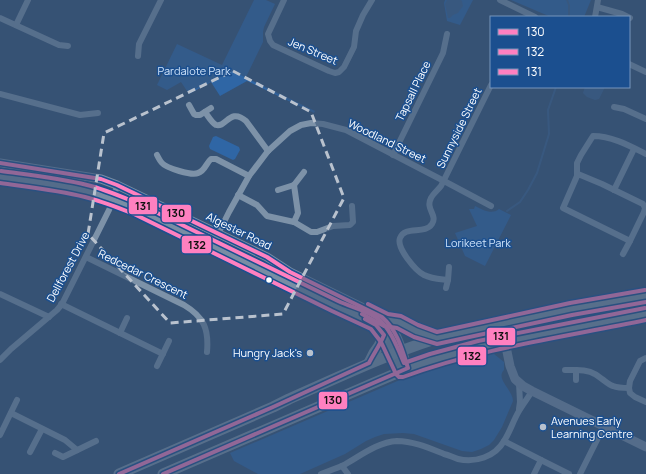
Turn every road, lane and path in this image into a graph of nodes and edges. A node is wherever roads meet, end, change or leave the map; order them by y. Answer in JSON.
{"nodes":[{"id":1,"x":28,"y":0,"type":"edge"},
{"id":2,"x":161,"y":0,"type":"edge"},
{"id":3,"x":284,"y":0,"type":"edge"},
{"id":4,"x":372,"y":0,"type":"edge"},
{"id":5,"x":500,"y":0,"type":"edge"},
{"id":6,"x":598,"y":0,"type":"edge"},
{"id":7,"x":594,"y":13,"type":"edge"},
{"id":8,"x":533,"y":16,"type":"edge"},
{"id":9,"x":626,"y":16,"type":"edge"},
{"id":10,"x":0,"y":18,"type":"edge"},
{"id":11,"x":16,"y":25,"type":"junction"},
{"id":12,"x":447,"y":34,"type":"dead end"},
{"id":13,"x":68,"y":46,"type":"dead end"},
{"id":14,"x":138,"y":56,"type":"dead end"},
{"id":15,"x":630,"y":64,"type":"edge"},
{"id":16,"x":646,"y":72,"type":"edge"},
{"id":17,"x":490,"y":87,"type":"edge"},
{"id":18,"x":0,"y":94,"type":"edge"},
{"id":19,"x":189,"y":105,"type":"dead end"},
{"id":20,"x":614,"y":106,"type":"dead end"},
{"id":21,"x":211,"y":108,"type":"dead end"},
{"id":22,"x":205,"y":112,"type":"junction"},
{"id":23,"x":98,"y":113,"type":"dead end"},
{"id":24,"x":646,"y":119,"type":"edge"},
{"id":25,"x":634,"y":149,"type":"junction"},
{"id":26,"x":268,"y":151,"type":"junction"},
{"id":27,"x":646,"y":154,"type":"edge"},
{"id":28,"x":157,"y":155,"type":"dead end"},
{"id":29,"x":393,"y":155,"type":"junction"},
{"id":30,"x":0,"y":163,"type":"edge"},
{"id":31,"x":304,"y":172,"type":"dead end"},
{"id":32,"x":578,"y":174,"type":"junction"},
{"id":33,"x":249,"y":176,"type":"junction"},
{"id":34,"x":0,"y":177,"type":"edge"},
{"id":35,"x":444,"y":180,"type":"junction"},
{"id":36,"x":117,"y":185,"type":"junction"},
{"id":37,"x":294,"y":185,"type":"junction"},
{"id":38,"x":278,"y":190,"type":"dead end"},
{"id":39,"x":614,"y":190,"type":"junction"},
{"id":40,"x":238,"y":195,"type":"junction"},
{"id":41,"x":113,"y":200,"type":"junction"},
{"id":42,"x":352,"y":206,"type":"dead end"},
{"id":43,"x":491,"y":206,"type":"dead end"},
{"id":44,"x":294,"y":222,"type":"junction"},
{"id":45,"x":219,"y":234,"type":"junction"},
{"id":46,"x":630,"y":241,"type":"junction"},
{"id":47,"x":212,"y":246,"type":"junction"},
{"id":48,"x":623,"y":254,"type":"dead end"},
{"id":49,"x":86,"y":257,"type":"junction"},
{"id":50,"x":449,"y":267,"type":"dead end"},
{"id":51,"x":448,"y":280,"type":"junction"},
{"id":52,"x":446,"y":288,"type":"dead end"},
{"id":53,"x":0,"y":294,"type":"edge"},
{"id":54,"x":646,"y":296,"type":"edge"},
{"id":55,"x":61,"y":304,"type":"junction"},
{"id":56,"x":646,"y":314,"type":"edge"},
{"id":57,"x":49,"y":317,"type":"junction"},
{"id":58,"x":127,"y":318,"type":"dead end"},
{"id":59,"x":386,"y":320,"type":"junction"},
{"id":60,"x":120,"y":333,"type":"junction"},
{"id":61,"x":384,"y":335,"type":"junction"},
{"id":62,"x":437,"y":338,"type":"junction"},
{"id":63,"x":169,"y":341,"type":"dead end"},
{"id":64,"x":505,"y":342,"type":"junction"},
{"id":65,"x":207,"y":352,"type":"dead end"},
{"id":66,"x":397,"y":352,"type":"junction"},
{"id":67,"x":163,"y":354,"type":"junction"},
{"id":68,"x":646,"y":358,"type":"edge"},
{"id":69,"x":0,"y":360,"type":"edge"},
{"id":70,"x":369,"y":364,"type":"junction"},
{"id":71,"x":157,"y":366,"type":"dead end"},
{"id":72,"x":404,"y":370,"type":"junction"},
{"id":73,"x":565,"y":370,"type":"dead end"},
{"id":74,"x":576,"y":370,"type":"junction"},
{"id":75,"x":576,"y":380,"type":"dead end"},
{"id":76,"x":519,"y":383,"type":"junction"},
{"id":77,"x":629,"y":388,"type":"junction"},
{"id":78,"x":532,"y":391,"type":"junction"},
{"id":79,"x":17,"y":400,"type":"dead end"},
{"id":80,"x":646,"y":402,"type":"edge"},
{"id":81,"x":519,"y":411,"type":"junction"},
{"id":82,"x":11,"y":413,"type":"junction"},
{"id":83,"x":2,"y":424,"type":"edge"},
{"id":84,"x":604,"y":426,"type":"junction"},
{"id":85,"x":42,"y":428,"type":"junction"},
{"id":86,"x":0,"y":435,"type":"edge"},
{"id":87,"x":96,"y":441,"type":"dead end"},
{"id":88,"x":504,"y":442,"type":"junction"},
{"id":89,"x":646,"y":447,"type":"edge"},
{"id":90,"x":77,"y":450,"type":"junction"},
{"id":91,"x":30,"y":452,"type":"dead end"},
{"id":92,"x":55,"y":453,"type":"dead end"},
{"id":93,"x":541,"y":460,"type":"junction"},
{"id":94,"x":342,"y":466,"type":"junction"},
{"id":95,"x":119,"y":474,"type":"edge"},
{"id":96,"x":162,"y":474,"type":"edge"},
{"id":97,"x":321,"y":474,"type":"edge"},
{"id":98,"x":348,"y":474,"type":"edge"},
{"id":99,"x":534,"y":474,"type":"edge"},
{"id":100,"x":569,"y":474,"type":"edge"},
{"id":101,"x":580,"y":474,"type":"edge"}],
"edges":[{"from":1,"to":11,"type":"street"},
{"from":2,"to":14,"type":"street"},
{"from":3,"to":4,"type":"street","name":"Jen Street"},
{"from":5,"to":8,"type":"street"},
{"from":6,"to":7,"type":"street"},
{"from":7,"to":9,"type":"street"},
{"from":10,"to":11,"type":"street"},
{"from":11,"to":13,"type":"street"},
{"from":12,"to":29,"type":"street","name":"Tapsall Place"},
{"from":15,"to":16,"type":"street"},
{"from":17,"to":35,"type":"street","name":"Sunnyside Street"},
{"from":18,"to":23,"type":"street"},
{"from":19,"to":22,"type":"street"},
{"from":20,"to":24,"type":"street"},
{"from":21,"to":22,"type":"street"},
{"from":22,"to":26,"type":"street"},
{"from":25,"to":27,"type":"street"},
{"from":25,"to":32,"type":"street"},
{"from":25,"to":39,"type":"street"},
{"from":26,"to":29,"type":"street","name":"Woodland Street"},
{"from":26,"to":33,"type":"street","name":"Woodland Street"},
{"from":28,"to":33,"type":"street"},
{"from":29,"to":35,"type":"street","name":"Woodland Street"},
{"from":30,"to":36,"type":"main road","name":"Algester Road"},
{"from":31,"to":37,"type":"street"},
{"from":32,"to":39,"type":"street"},
{"from":32,"to":46,"type":"street"},
{"from":33,"to":40,"type":"street","name":"Woodland Street"},
{"from":34,"to":41,"type":"main road"},
{"from":35,"to":43,"type":"street","name":"Woodland Street"},
{"from":35,"to":51,"type":"street","name":"Sunnyside Street"},
{"from":36,"to":41,"type":"street","name":"Dellforest Drive"},
{"from":36,"to":45,"type":"main road","name":"Algester Road"},
{"from":37,"to":38,"type":"street"},
{"from":37,"to":44,"type":"street"},
{"from":39,"to":46,"type":"street"},
{"from":40,"to":44,"type":"street"},
{"from":40,"to":45,"type":"street","name":"Woodland Street"},
{"from":41,"to":47,"type":"main road"},
{"from":41,"to":49,"type":"street","name":"Dellforest Drive"},
{"from":42,"to":44,"type":"street"},
{"from":45,"to":47,"type":"street","name":"Woodland Street"},
{"from":45,"to":59,"type":"main road","name":"Algester Road"},
{"from":46,"to":48,"type":"street"},
{"from":47,"to":61,"type":"main road"},
{"from":49,"to":55,"type":"street","name":"Dellforest Drive"},
{"from":49,"to":65,"type":"street","name":"Redcedar Crescent"},
{"from":50,"to":51,"type":"street"},
{"from":51,"to":52,"type":"street"},
{"from":53,"to":57,"type":"street"},
{"from":54,"to":62,"type":"highway"},
{"from":55,"to":57,"type":"street","name":"Dellforest Drive"},
{"from":55,"to":60,"type":"street"},
{"from":56,"to":64,"type":"highway"},
{"from":57,"to":69,"type":"street","name":"Dellforest Drive"},
{"from":58,"to":60,"type":"street"},
{"from":59,"to":62,"type":"highway"},
{"from":59,"to":66,"type":"main road"},
{"from":60,"to":67,"type":"street"},
{"from":61,"to":66,"type":"main road"},
{"from":61,"to":70,"type":"highway"},
{"from":62,"to":66,"type":"highway"},
{"from":63,"to":67,"type":"street"},
{"from":64,"to":72,"type":"highway"},
{"from":64,"to":76,"type":"main road"},
{"from":66,"to":70,"type":"highway"},
{"from":66,"to":72,"type":"main road"},
{"from":67,"to":71,"type":"street"},
{"from":68,"to":77,"type":"street"},
{"from":70,"to":95,"type":"highway"},
{"from":72,"to":96,"type":"highway"},
{"from":73,"to":74,"type":"street"},
{"from":74,"to":75,"type":"street"},
{"from":74,"to":77,"type":"street"},
{"from":76,"to":78,"type":"main road"},
{"from":76,"to":81,"type":"street"},
{"from":77,"to":80,"type":"street"},
{"from":78,"to":81,"type":"street"},
{"from":78,"to":84,"type":"main road"},
{"from":79,"to":82,"type":"street"},
{"from":81,"to":88,"type":"street"},
{"from":82,"to":83,"type":"street"},
{"from":82,"to":85,"type":"street"},
{"from":83,"to":86,"type":"street"},
{"from":84,"to":89,"type":"main road"},
{"from":84,"to":101,"type":"street"},
{"from":85,"to":90,"type":"street"},
{"from":85,"to":91,"type":"street"},
{"from":87,"to":90,"type":"street"},
{"from":88,"to":93,"type":"street"},
{"from":88,"to":94,"type":"street"},
{"from":90,"to":92,"type":"street"},
{"from":93,"to":99,"type":"street"},
{"from":93,"to":100,"type":"street"},
{"from":94,"to":97,"type":"street"},
{"from":94,"to":98,"type":"street"}]}
